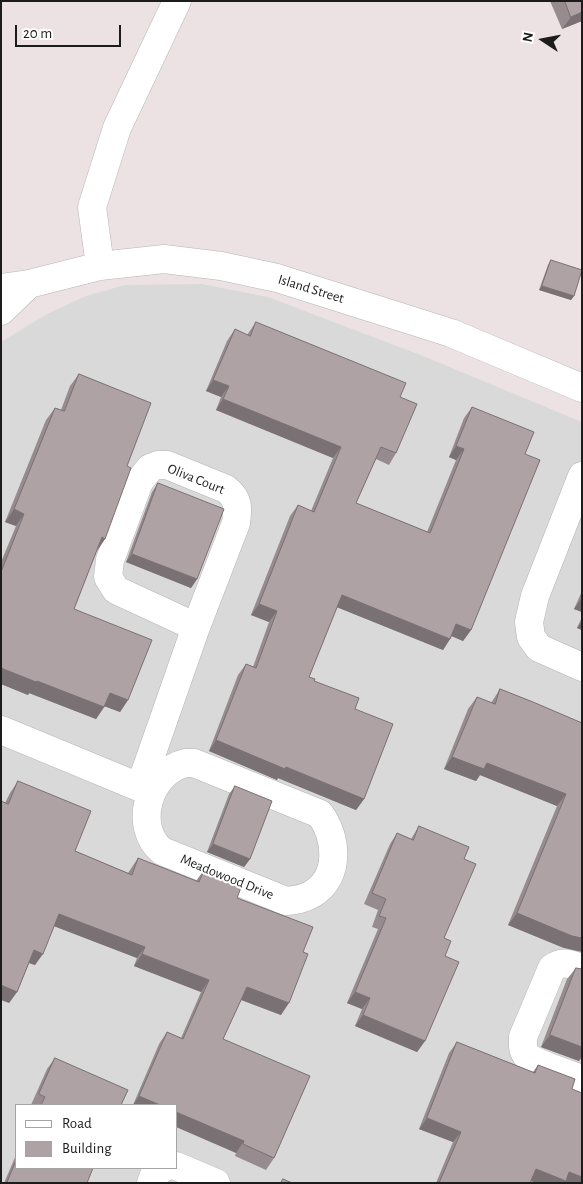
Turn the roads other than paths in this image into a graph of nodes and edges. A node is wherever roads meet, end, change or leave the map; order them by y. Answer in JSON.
{"nodes":[{"id":1,"x":177,"y":1,"type":"edge"},
{"id":2,"x":100,"y":266,"type":"junction"},
{"id":3,"x":28,"y":284,"type":"junction"},
{"id":4,"x":1,"y":288,"type":"edge"},
{"id":5,"x":1,"y":312,"type":"edge"},
{"id":6,"x":582,"y":388,"type":"edge"},
{"id":7,"x":582,"y":476,"type":"edge"},
{"id":8,"x":196,"y":627,"type":"junction"},
{"id":9,"x":582,"y":667,"type":"edge"},
{"id":10,"x":3,"y":737,"type":"edge"},
{"id":11,"x":145,"y":790,"type":"junction"},
{"id":12,"x":582,"y":968,"type":"edge"},
{"id":13,"x":582,"y":1079,"type":"edge"},
{"id":14,"x":178,"y":1167,"type":"edge"},
{"id":15,"x":162,"y":1169,"type":"edge"},
{"id":16,"x":151,"y":1183,"type":"edge"},
{"id":17,"x":216,"y":1183,"type":"edge"}],
"edges":[{"from":1,"to":2,"type":"street"},
{"from":2,"to":3,"type":"street","name":"Island Street"},
{"from":2,"to":6,"type":"street","name":"Island Street"},
{"from":3,"to":4,"type":"street","name":"Island Street"},
{"from":3,"to":5,"type":"street"},
{"from":7,"to":9,"type":"street"},
{"from":8,"to":8,"type":"street","name":"Oliva Court"},
{"from":8,"to":11,"type":"street","name":"Oliva Court"},
{"from":10,"to":11,"type":"street"},
{"from":11,"to":11,"type":"street","name":"Meadowood Drive"},
{"from":12,"to":13,"type":"street"},
{"from":14,"to":17,"type":"street"},
{"from":15,"to":16,"type":"street"}]}
